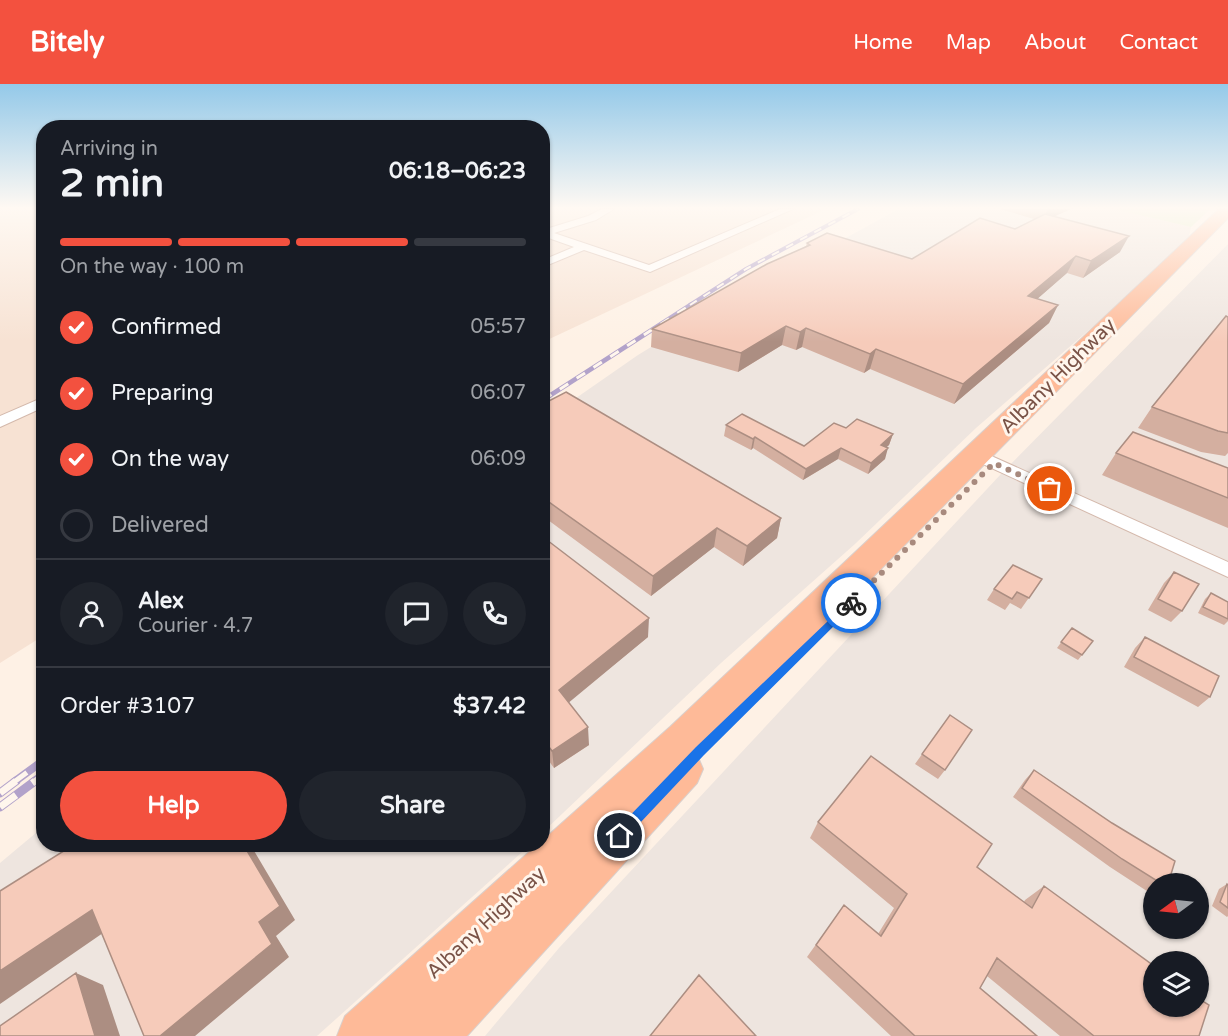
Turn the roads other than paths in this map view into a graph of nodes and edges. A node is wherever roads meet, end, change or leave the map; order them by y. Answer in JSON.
{"nodes":[{"id":1,"x":568,"y":253,"type":"edge"},
{"id":2,"x":599,"y":253,"type":"edge"},
{"id":3,"x":686,"y":253,"type":"edge"},
{"id":4,"x":1185,"y":253,"type":"edge"},
{"id":5,"x":1196,"y":253,"type":"edge"},
{"id":6,"x":550,"y":261,"type":"edge"},
{"id":7,"x":36,"y":405,"type":"edge"},
{"id":8,"x":0,"y":422,"type":"edge"},
{"id":9,"x":986,"y":459,"type":"junction"},
{"id":10,"x":1228,"y":570,"type":"edge"},
{"id":11,"x":436,"y":1031,"type":"edge"},
{"id":12,"x":365,"y":1036,"type":"edge"}],
"edges":[{"from":1,"to":6,"type":"street"},
{"from":2,"to":3,"type":"street"},
{"from":4,"to":9,"type":"highway","name":"Albany Highway"},
{"from":5,"to":9,"type":"highway","name":"Albany Highway"},
{"from":7,"to":8,"type":"street"},
{"from":9,"to":10,"type":"street"},
{"from":9,"to":11,"type":"highway","name":"Albany Highway"},
{"from":9,"to":12,"type":"highway","name":"Albany Highway"}]}
